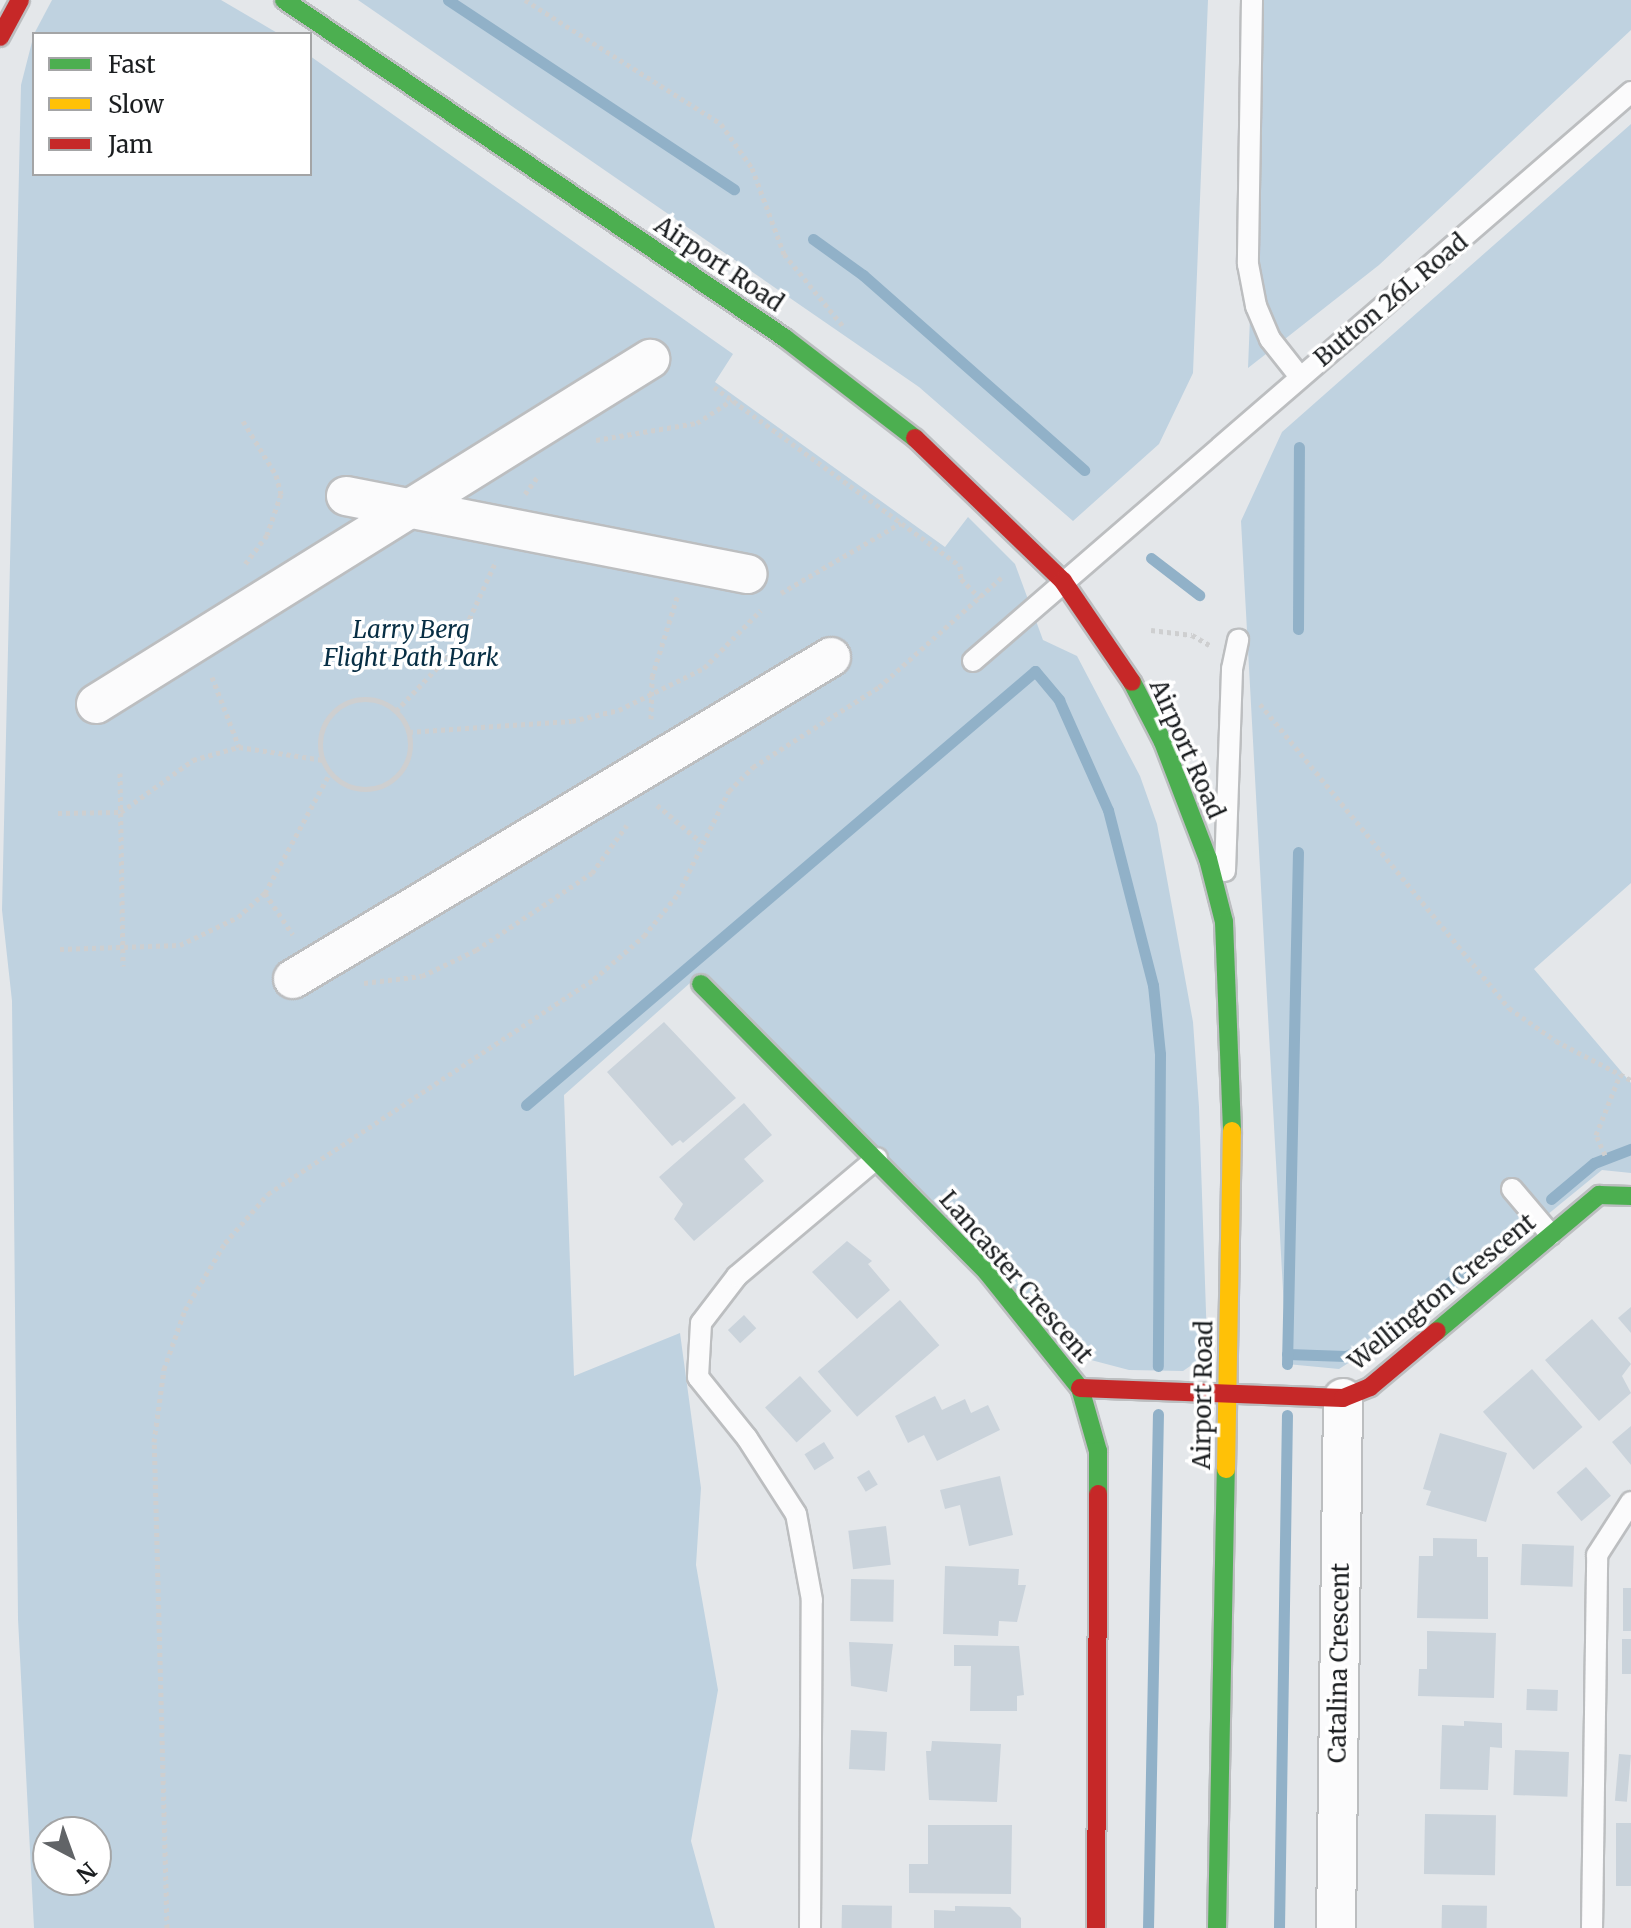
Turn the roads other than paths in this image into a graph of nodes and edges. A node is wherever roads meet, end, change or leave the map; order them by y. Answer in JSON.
{"nodes":[{"id":1,"x":20,"y":0,"type":"edge"},
{"id":2,"x":284,"y":0,"type":"edge"},
{"id":3,"x":1252,"y":0,"type":"edge"},
{"id":4,"x":0,"y":37,"type":"edge"},
{"id":5,"x":1631,"y":92,"type":"edge"},
{"id":6,"x":650,"y":359,"type":"dead end"},
{"id":7,"x":1300,"y":377,"type":"junction"},
{"id":8,"x":346,"y":496,"type":"dead end"},
{"id":9,"x":410,"y":508,"type":"junction"},
{"id":10,"x":1063,"y":581,"type":"junction"},
{"id":11,"x":760,"y":586,"type":"road end"},
{"id":12,"x":1238,"y":640,"type":"dead end"},
{"id":13,"x":831,"y":657,"type":"dead end"},
{"id":14,"x":973,"y":661,"type":"dead end"},
{"id":15,"x":96,"y":704,"type":"dead end"},
{"id":16,"x":1224,"y":922,"type":"junction"},
{"id":17,"x":293,"y":979,"type":"dead end"},
{"id":18,"x":701,"y":984,"type":"dead end"},
{"id":19,"x":877,"y":1158,"type":"junction"},
{"id":20,"x":1512,"y":1189,"type":"dead end"},
{"id":21,"x":1631,"y":1196,"type":"edge"},
{"id":22,"x":1551,"y":1235,"type":"junction"},
{"id":23,"x":1080,"y":1388,"type":"junction"},
{"id":24,"x":1227,"y":1395,"type":"junction"},
{"id":25,"x":1343,"y":1398,"type":"junction"},
{"id":26,"x":1631,"y":1502,"type":"edge"},
{"id":27,"x":810,"y":1928,"type":"edge"},
{"id":28,"x":1096,"y":1928,"type":"edge"},
{"id":29,"x":1217,"y":1928,"type":"edge"},
{"id":30,"x":1336,"y":1928,"type":"edge"},
{"id":31,"x":1592,"y":1928,"type":"edge"}],
"edges":[{"from":1,"to":4,"type":"street"},
{"from":2,"to":10,"type":"street","name":"Airport Road"},
{"from":3,"to":7,"type":"lane","name":"Button 26L Road"},
{"from":5,"to":7,"type":"lane","name":"Button 26L Road"},
{"from":6,"to":9,"type":"street"},
{"from":7,"to":10,"type":"lane"},
{"from":8,"to":9,"type":"street"},
{"from":9,"to":11,"type":"street"},
{"from":9,"to":15,"type":"street"},
{"from":10,"to":14,"type":"lane"},
{"from":10,"to":16,"type":"street","name":"Airport Road"},
{"from":12,"to":16,"type":"lane"},
{"from":13,"to":17,"type":"street"},
{"from":16,"to":24,"type":"street","name":"Airport Road"},
{"from":18,"to":19,"type":"street","name":"Lancaster Crescent"},
{"from":19,"to":23,"type":"street","name":"Lancaster Crescent"},
{"from":19,"to":27,"type":"lane"},
{"from":20,"to":22,"type":"lane"},
{"from":21,"to":22,"type":"street","name":"Wellington Crescent"},
{"from":22,"to":25,"type":"street","name":"Wellington Crescent"},
{"from":23,"to":24,"type":"street","name":"Wellington Crescent"},
{"from":23,"to":28,"type":"street","name":"Lancaster Crescent"},
{"from":24,"to":25,"type":"street","name":"Wellington Crescent"},
{"from":24,"to":29,"type":"street","name":"Airport Road"},
{"from":25,"to":30,"type":"street","name":"Catalina Crescent"},
{"from":26,"to":31,"type":"lane"}]}
